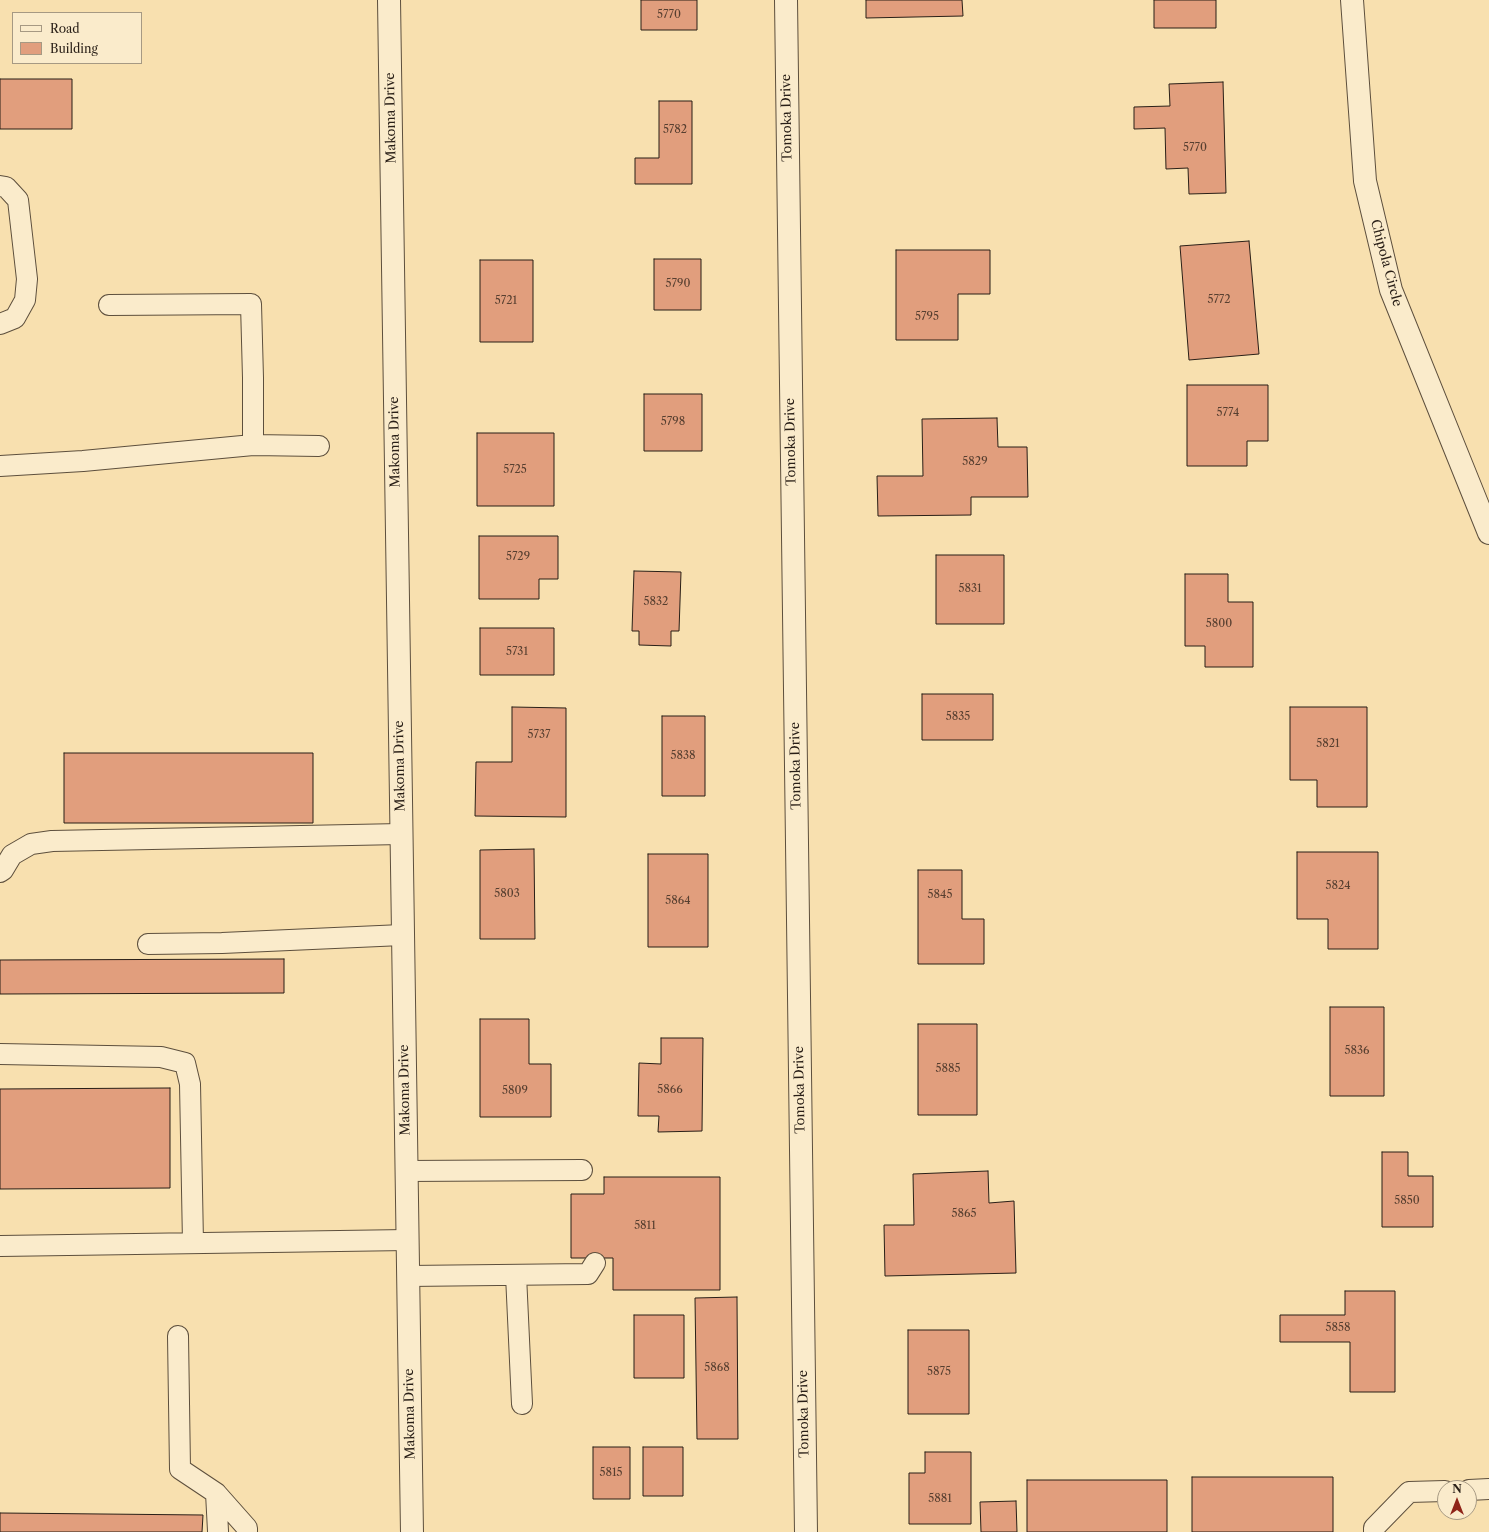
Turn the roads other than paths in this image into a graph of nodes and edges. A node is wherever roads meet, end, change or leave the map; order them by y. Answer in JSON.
{"nodes":[{"id":1,"x":389,"y":0,"type":"edge"},
{"id":2,"x":786,"y":0,"type":"edge"},
{"id":3,"x":1352,"y":0,"type":"edge"},
{"id":4,"x":0,"y":186,"type":"edge"},
{"id":5,"x":109,"y":305,"type":"dead end"},
{"id":6,"x":0,"y":324,"type":"edge"},
{"id":7,"x":253,"y":445,"type":"junction"},
{"id":8,"x":319,"y":446,"type":"dead end"},
{"id":9,"x":0,"y":466,"type":"edge"},
{"id":10,"x":1489,"y":533,"type":"edge"},
{"id":11,"x":401,"y":834,"type":"junction"},
{"id":12,"x":0,"y":872,"type":"edge"},
{"id":13,"x":402,"y":935,"type":"junction"},
{"id":14,"x":148,"y":944,"type":"dead end"},
{"id":15,"x":0,"y":1054,"type":"edge"},
{"id":16,"x":582,"y":1170,"type":"dead end"},
{"id":17,"x":406,"y":1171,"type":"junction"},
{"id":18,"x":407,"y":1240,"type":"junction"},
{"id":19,"x":193,"y":1243,"type":"junction"},
{"id":20,"x":0,"y":1246,"type":"edge"},
{"id":21,"x":595,"y":1263,"type":"dead end"},
{"id":22,"x":516,"y":1275,"type":"junction"},
{"id":23,"x":408,"y":1276,"type":"junction"},
{"id":24,"x":178,"y":1336,"type":"dead end"},
{"id":25,"x":522,"y":1404,"type":"dead end"},
{"id":26,"x":1489,"y":1489,"type":"edge"},
{"id":27,"x":1477,"y":1490,"type":"edge"},
{"id":28,"x":1437,"y":1491,"type":"edge"},
{"id":29,"x":216,"y":1493,"type":"junction"},
{"id":30,"x":218,"y":1531,"type":"dead end"},
{"id":31,"x":247,"y":1532,"type":"edge"},
{"id":32,"x":412,"y":1532,"type":"edge"},
{"id":33,"x":806,"y":1532,"type":"edge"},
{"id":34,"x":1374,"y":1532,"type":"edge"}],
"edges":[{"from":1,"to":11,"type":"street","name":"Makoma Drive"},
{"from":2,"to":33,"type":"street","name":"Tomoka Drive"},
{"from":3,"to":10,"type":"street","name":"Chipola Circle"},
{"from":4,"to":6,"type":"lane"},
{"from":5,"to":7,"type":"lane"},
{"from":7,"to":8,"type":"lane"},
{"from":7,"to":9,"type":"lane"},
{"from":11,"to":12,"type":"lane"},
{"from":11,"to":13,"type":"street","name":"Makoma Drive"},
{"from":13,"to":14,"type":"lane"},
{"from":13,"to":17,"type":"street","name":"Makoma Drive"},
{"from":15,"to":19,"type":"lane"},
{"from":16,"to":17,"type":"lane"},
{"from":17,"to":18,"type":"street","name":"Makoma Drive"},
{"from":18,"to":19,"type":"lane"},
{"from":18,"to":23,"type":"street","name":"Makoma Drive"},
{"from":19,"to":20,"type":"lane"},
{"from":21,"to":22,"type":"lane"},
{"from":22,"to":23,"type":"lane"},
{"from":22,"to":25,"type":"lane"},
{"from":23,"to":32,"type":"street","name":"Makoma Drive"},
{"from":24,"to":29,"type":"lane"},
{"from":26,"to":27,"type":"lane"},
{"from":28,"to":34,"type":"lane"},
{"from":29,"to":30,"type":"lane"},
{"from":29,"to":31,"type":"lane"}]}
